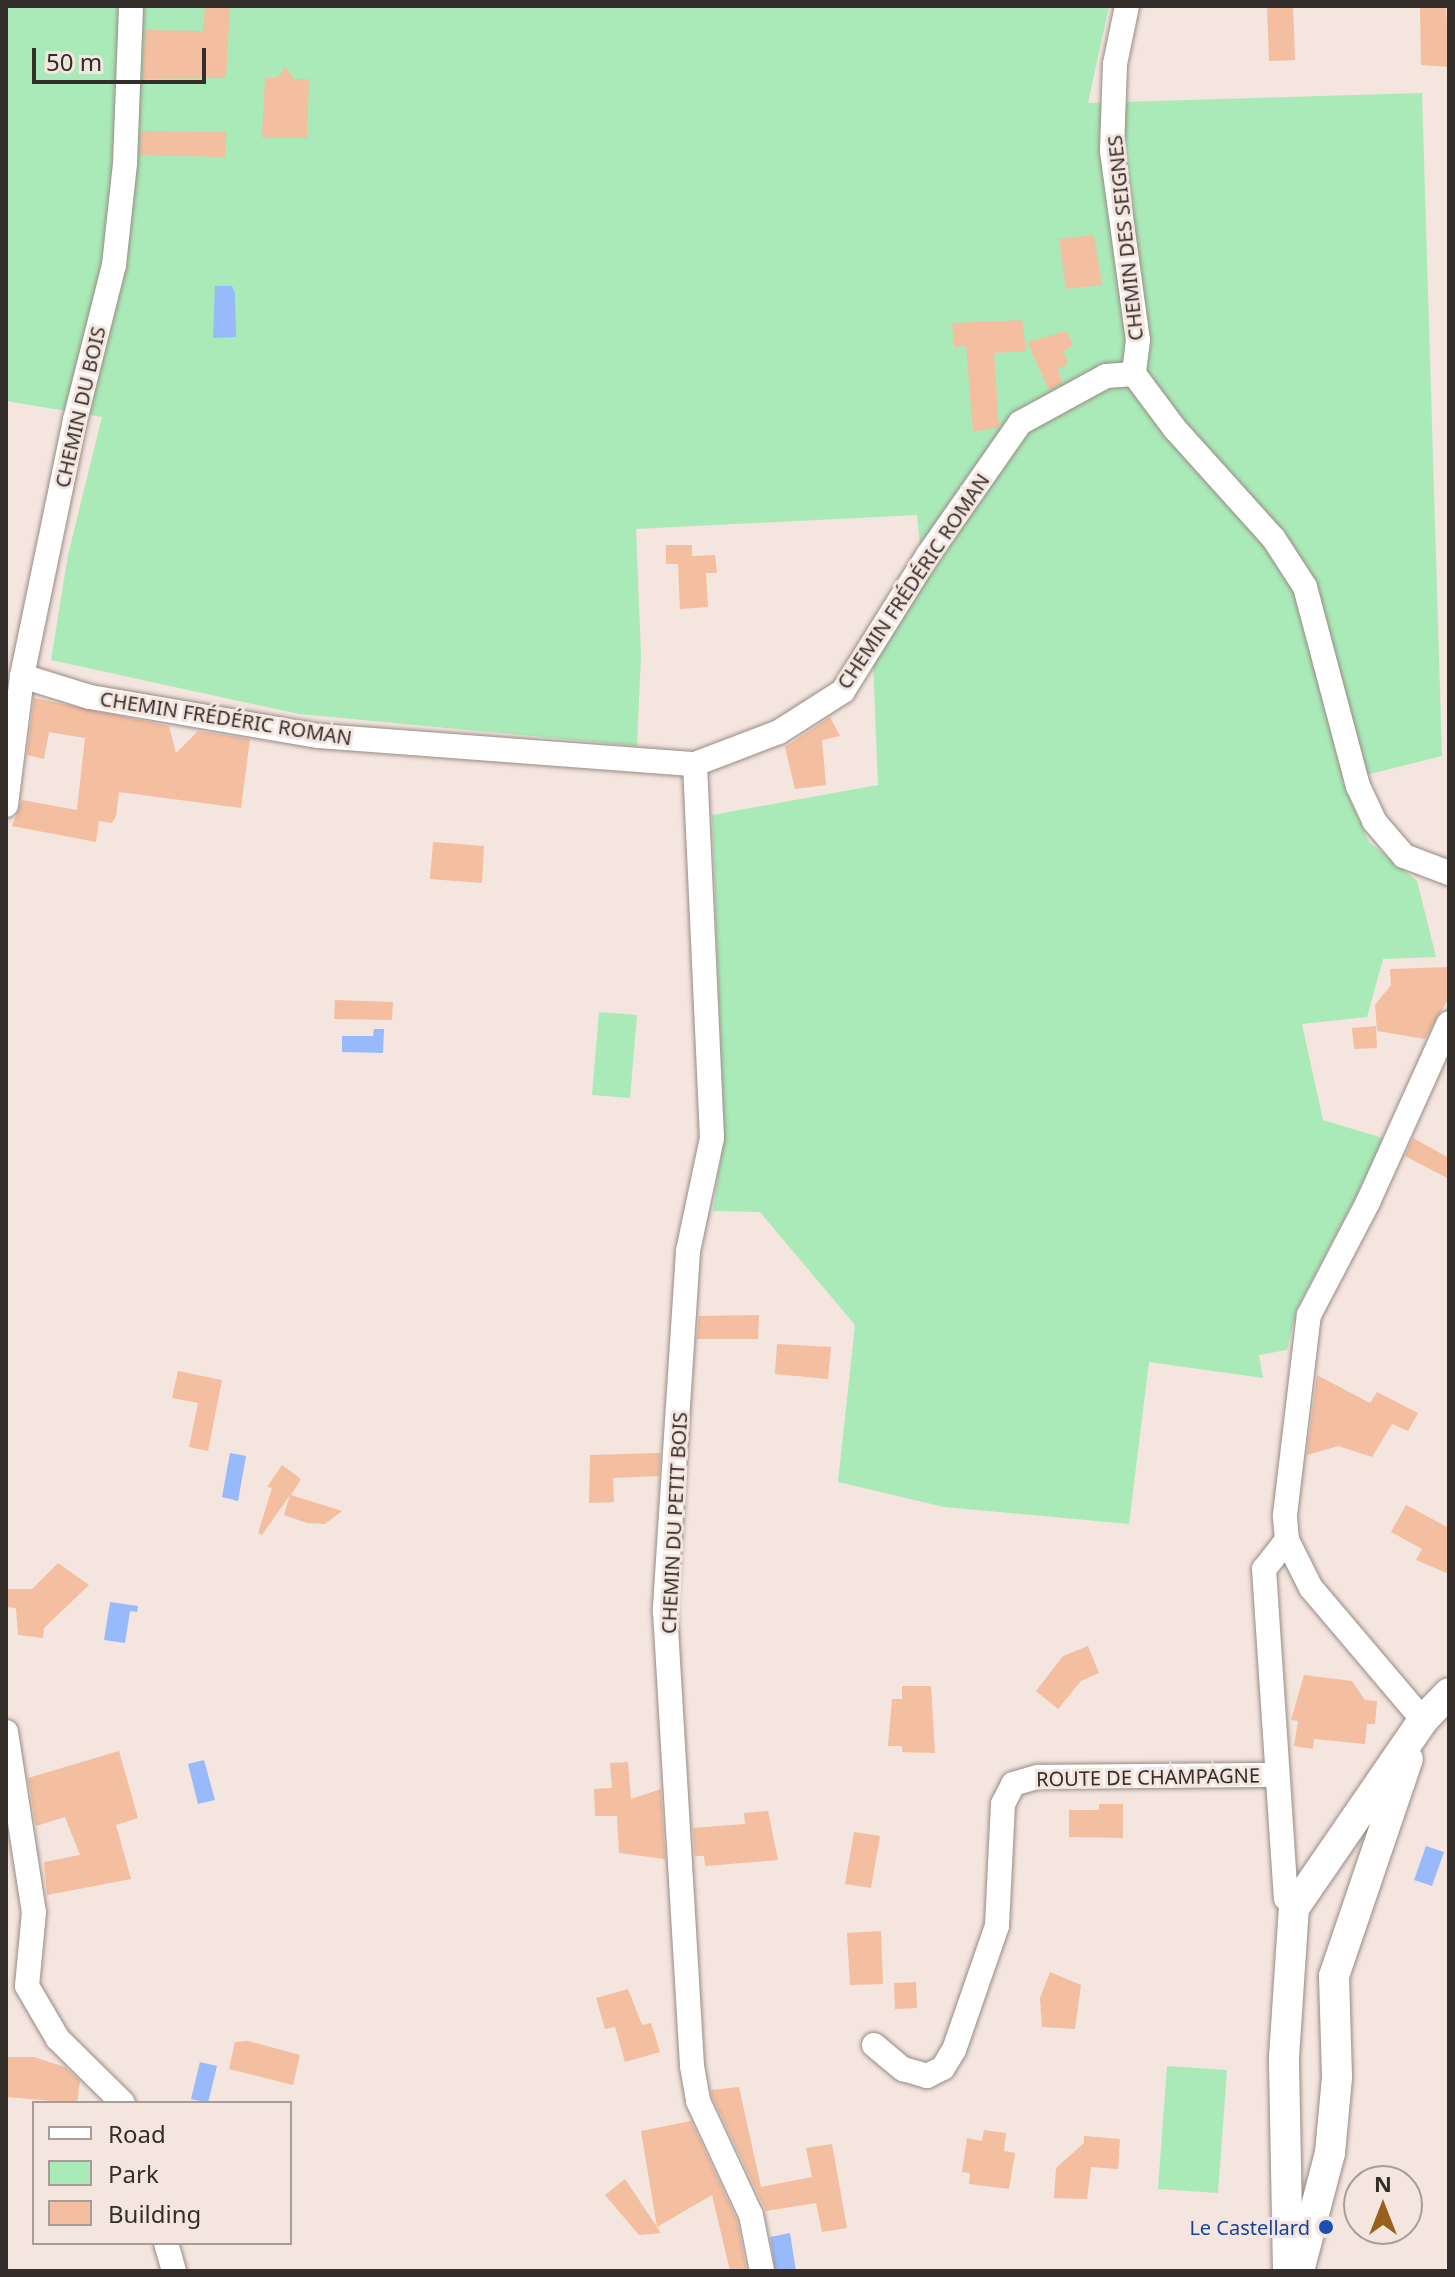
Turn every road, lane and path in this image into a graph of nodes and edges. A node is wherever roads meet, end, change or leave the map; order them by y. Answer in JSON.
{"nodes":[{"id":1,"x":131,"y":6,"type":"edge"},
{"id":2,"x":1127,"y":6,"type":"edge"},
{"id":3,"x":1134,"y":374,"type":"junction"},
{"id":4,"x":22,"y":676,"type":"junction"},
{"id":5,"x":695,"y":764,"type":"junction"},
{"id":6,"x":6,"y":805,"type":"edge"},
{"id":7,"x":1449,"y":873,"type":"edge"},
{"id":8,"x":1449,"y":1023,"type":"edge"},
{"id":9,"x":1287,"y":1540,"type":"junction"},
{"id":10,"x":1449,"y":1693,"type":"edge"},
{"id":11,"x":1423,"y":1720,"type":"junction"},
{"id":12,"x":6,"y":1732,"type":"edge"},
{"id":13,"x":1277,"y":1775,"type":"junction"},
{"id":14,"x":1294,"y":1908,"type":"junction"},
{"id":15,"x":874,"y":2045,"type":"dead end"},
{"id":16,"x":121,"y":2101,"type":"edge"},
{"id":17,"x":167,"y":2245,"type":"edge"},
{"id":18,"x":174,"y":2271,"type":"edge"},
{"id":19,"x":762,"y":2271,"type":"edge"},
{"id":20,"x":1288,"y":2271,"type":"edge"},
{"id":21,"x":1299,"y":2271,"type":"edge"}],
"edges":[{"from":1,"to":4,"type":"street","name":"CHEMIN DU BOIS"},
{"from":2,"to":3,"type":"street","name":"CHEMIN DES SEIGNES"},
{"from":3,"to":5,"type":"street","name":"CHEMIN FRÉDÉRIC ROMAN"},
{"from":3,"to":7,"type":"street"},
{"from":4,"to":5,"type":"street","name":"CHEMIN FRÉDÉRIC ROMAN"},
{"from":4,"to":6,"type":"street","name":"CHEMIN DU BOIS"},
{"from":5,"to":19,"type":"street","name":"CHEMIN DU PETIT BOIS"},
{"from":8,"to":9,"type":"street"},
{"from":9,"to":11,"type":"street"},
{"from":9,"to":13,"type":"street"},
{"from":10,"to":11,"type":"street"},
{"from":11,"to":14,"type":"street"},
{"from":11,"to":21,"type":"street"},
{"from":12,"to":16,"type":"street"},
{"from":13,"to":14,"type":"street"},
{"from":13,"to":15,"type":"street","name":"ROUTE DE CHAMPAGNE"},
{"from":14,"to":20,"type":"street"},
{"from":17,"to":18,"type":"street"}]}
